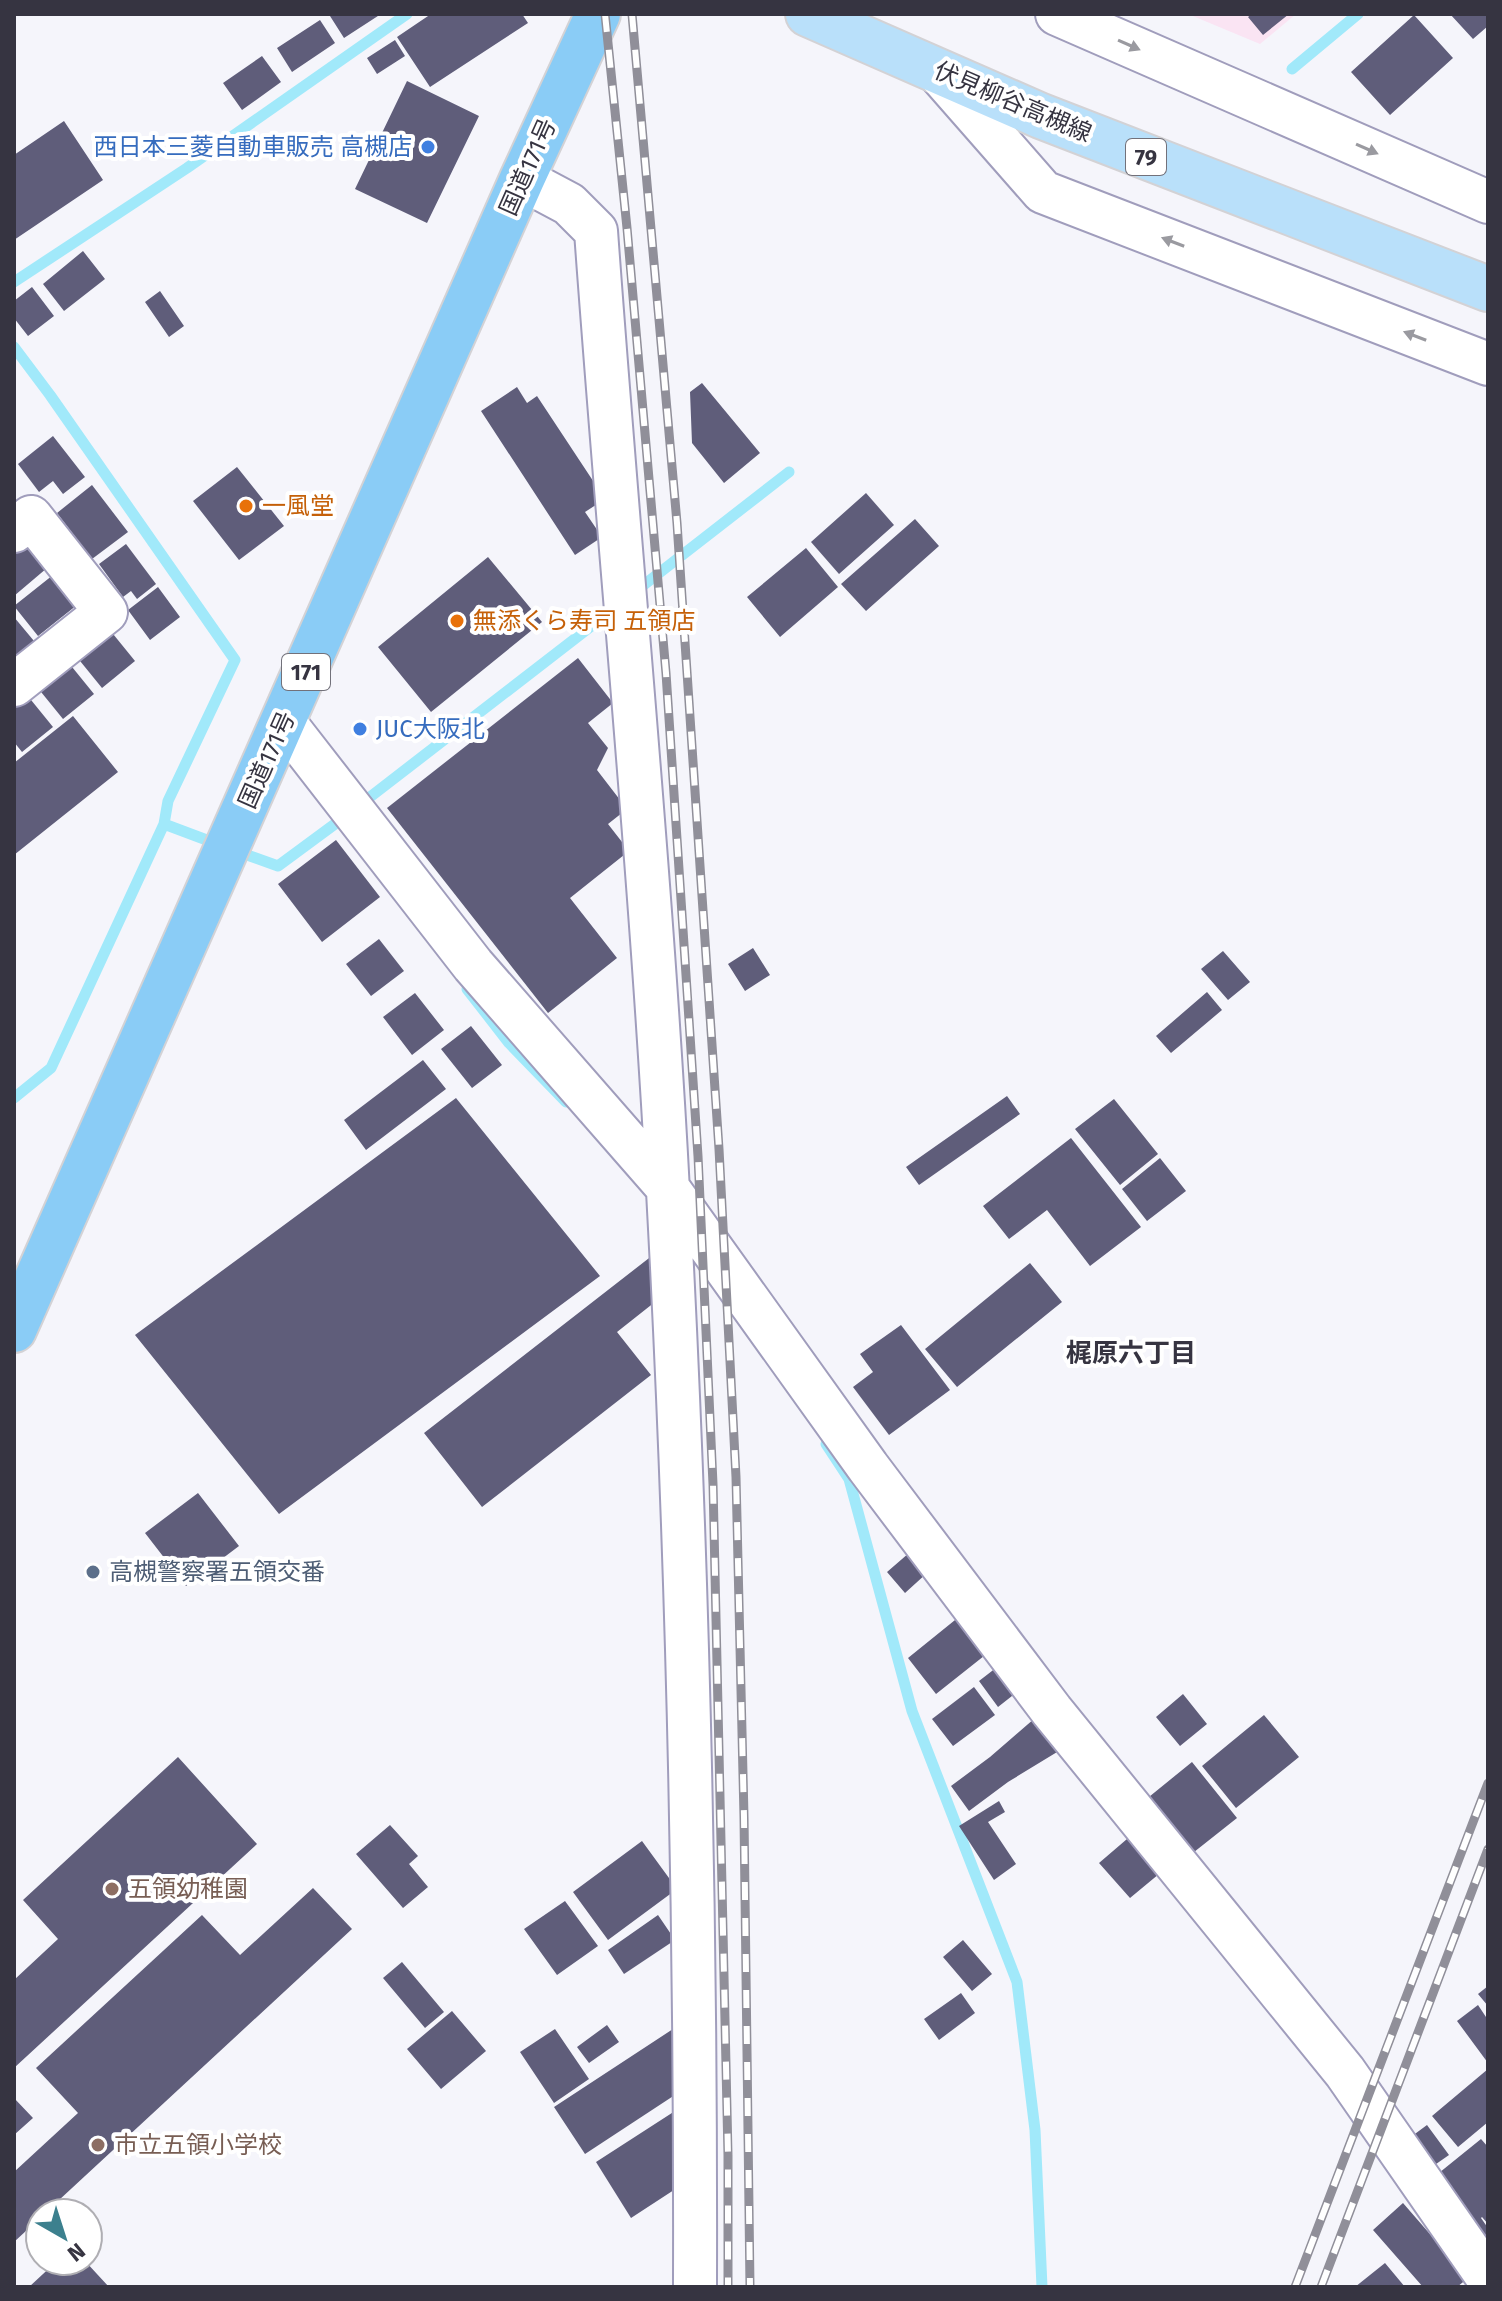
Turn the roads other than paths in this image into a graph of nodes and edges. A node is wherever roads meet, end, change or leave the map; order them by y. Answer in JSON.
{"nodes":[{"id":1,"x":598,"y":14,"type":"edge"},
{"id":2,"x":1057,"y":14,"type":"edge"},
{"id":3,"x":830,"y":17,"type":"edge"},
{"id":4,"x":936,"y":70,"type":"junction"},
{"id":5,"x":522,"y":179,"type":"junction"},
{"id":6,"x":1488,"y":202,"type":"edge"},
{"id":7,"x":1488,"y":289,"type":"edge"},
{"id":8,"x":1488,"y":364,"type":"edge"},
{"id":9,"x":14,"y":531,"type":"edge"},
{"id":10,"x":14,"y":685,"type":"edge"},
{"id":11,"x":284,"y":722,"type":"junction"},
{"id":12,"x":668,"y":1188,"type":"junction"},
{"id":13,"x":14,"y":1329,"type":"edge"},
{"id":14,"x":1488,"y":2278,"type":"edge"},
{"id":15,"x":695,"y":2287,"type":"edge"}],
"edges":[{"from":1,"to":5,"type":"highway","name":"国道171号","number":"171"},
{"from":2,"to":6,"type":"street","one_way":true},
{"from":3,"to":4,"type":"main road","name":"伏見柳谷高槻線","number":"79"},
{"from":4,"to":7,"type":"main road","name":"伏見柳谷高槻線","number":"79"},
{"from":8,"to":4,"type":"street","one_way":true},
{"from":5,"to":11,"type":"highway","name":"国道171号","number":"171"},
{"from":5,"to":12,"type":"street"},
{"from":9,"to":10,"type":"street"},
{"from":11,"to":12,"type":"street"},
{"from":11,"to":13,"type":"highway","name":"国道171号","number":"171"},
{"from":12,"to":14,"type":"street"},
{"from":12,"to":15,"type":"street"}]}
